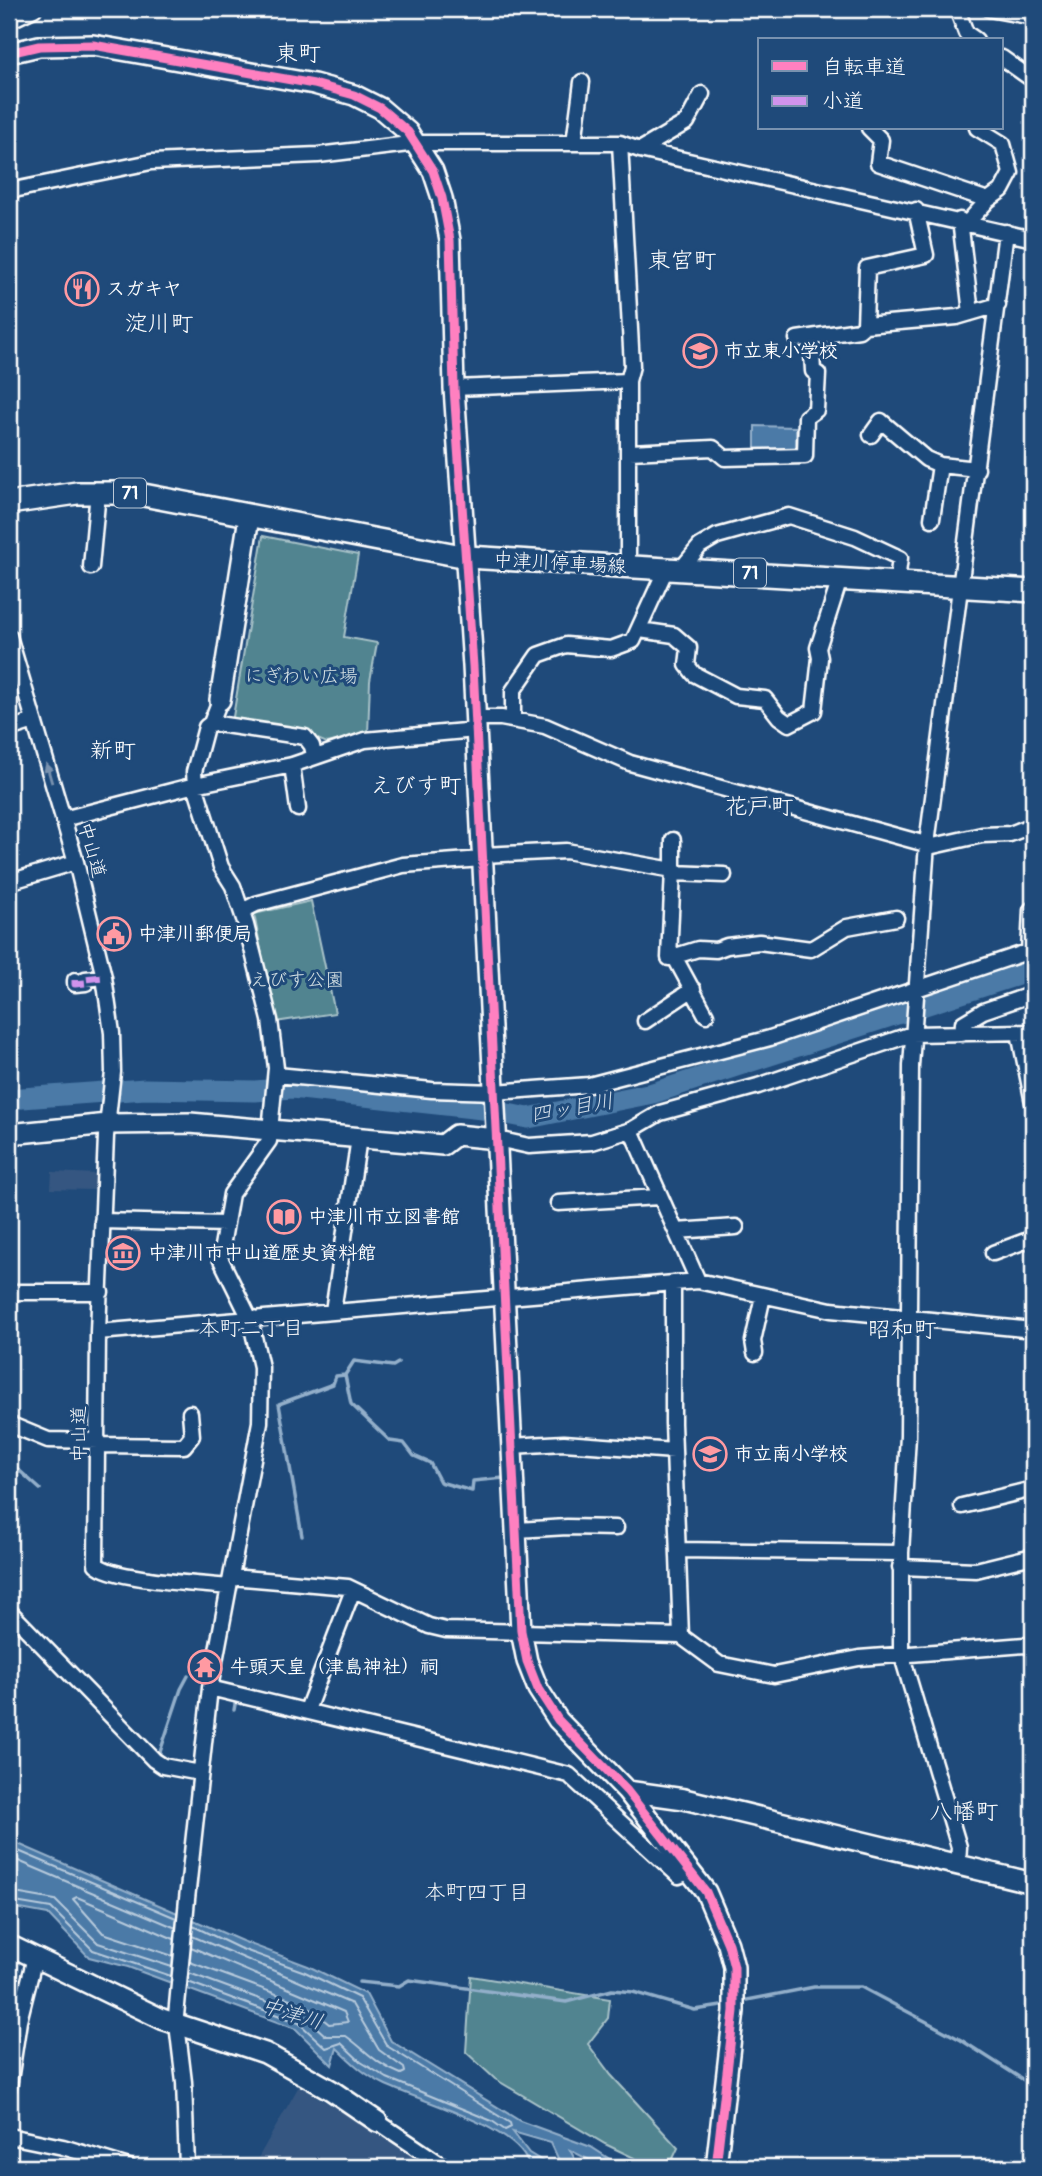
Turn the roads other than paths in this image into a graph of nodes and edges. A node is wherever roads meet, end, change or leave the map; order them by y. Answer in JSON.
{"nodes":[{"id":1,"x":34,"y":9,"type":"edge"},
{"id":2,"x":957,"y":9,"type":"edge"},
{"id":3,"x":989,"y":9,"type":"edge"},
{"id":4,"x":1033,"y":17,"type":"edge"},
{"id":5,"x":9,"y":21,"type":"edge"},
{"id":6,"x":973,"y":38,"type":"edge"},
{"id":7,"x":9,"y":52,"type":"edge"},
{"id":8,"x":1004,"y":59,"type":"edge"},
{"id":9,"x":1033,"y":80,"type":"edge"},
{"id":10,"x":582,"y":82,"type":"dead end"},
{"id":11,"x":702,"y":94,"type":"dead end"},
{"id":12,"x":872,"y":130,"type":"edge"},
{"id":13,"x":980,"y":130,"type":"edge"},
{"id":14,"x":417,"y":143,"type":"junction"},
{"id":15,"x":574,"y":143,"type":"junction"},
{"id":16,"x":620,"y":143,"type":"junction"},
{"id":17,"x":640,"y":150,"type":"junction"},
{"id":18,"x":9,"y":191,"type":"edge"},
{"id":19,"x":988,"y":201,"type":"junction"},
{"id":20,"x":916,"y":210,"type":"junction"},
{"id":21,"x":964,"y":221,"type":"junction"},
{"id":22,"x":1006,"y":232,"type":"junction"},
{"id":23,"x":1032,"y":241,"type":"edge"},
{"id":24,"x":998,"y":305,"type":"junction"},
{"id":25,"x":971,"y":313,"type":"junction"},
{"id":26,"x":865,"y":325,"type":"junction"},
{"id":27,"x":628,"y":381,"type":"junction"},
{"id":28,"x":454,"y":388,"type":"junction"},
{"id":29,"x":871,"y":435,"type":"dead end"},
{"id":30,"x":630,"y":452,"type":"junction"},
{"id":31,"x":940,"y":465,"type":"junction"},
{"id":32,"x":978,"y":469,"type":"junction"},
{"id":33,"x":98,"y":492,"type":"junction"},
{"id":34,"x":9,"y":503,"type":"edge"},
{"id":35,"x":249,"y":517,"type":"junction"},
{"id":36,"x":932,"y":519,"type":"dead end"},
{"id":37,"x":467,"y":557,"type":"junction"},
{"id":38,"x":91,"y":567,"type":"dead end"},
{"id":39,"x":628,"y":567,"type":"junction"},
{"id":40,"x":673,"y":569,"type":"junction"},
{"id":41,"x":840,"y":579,"type":"junction"},
{"id":42,"x":897,"y":581,"type":"junction"},
{"id":43,"x":961,"y":586,"type":"junction"},
{"id":44,"x":1033,"y":591,"type":"edge"},
{"id":45,"x":640,"y":630,"type":"junction"},
{"id":46,"x":9,"y":636,"type":"edge"},
{"id":47,"x":220,"y":700,"type":"joint"},
{"id":48,"x":513,"y":719,"type":"junction"},
{"id":49,"x":34,"y":721,"type":"junction"},
{"id":50,"x":211,"y":723,"type":"junction"},
{"id":51,"x":476,"y":724,"type":"junction"},
{"id":52,"x":9,"y":729,"type":"edge"},
{"id":53,"x":314,"y":756,"type":"junction"},
{"id":54,"x":292,"y":765,"type":"junction"},
{"id":55,"x":195,"y":785,"type":"junction"},
{"id":56,"x":298,"y":809,"type":"dead end"},
{"id":57,"x":63,"y":819,"type":"junction"},
{"id":58,"x":1033,"y":825,"type":"edge"},
{"id":59,"x":673,"y":840,"type":"dead end"},
{"id":60,"x":927,"y":844,"type":"junction"},
{"id":61,"x":482,"y":857,"type":"junction"},
{"id":62,"x":76,"y":862,"type":"junction"},
{"id":63,"x":673,"y":871,"type":"junction"},
{"id":64,"x":724,"y":875,"type":"dead end"},
{"id":65,"x":9,"y":882,"type":"edge"},
{"id":66,"x":1031,"y":910,"type":"dead end"},
{"id":67,"x":242,"y":911,"type":"junction"},
{"id":68,"x":896,"y":918,"type":"dead end"},
{"id":69,"x":1031,"y":951,"type":"edge"},
{"id":70,"x":676,"y":958,"type":"junction"},
{"id":71,"x":104,"y":977,"type":"junction"},
{"id":72,"x":75,"y":980,"type":"dead end"},
{"id":73,"x":693,"y":989,"type":"junction"},
{"id":74,"x":916,"y":990,"type":"junction"},
{"id":75,"x":1033,"y":994,"type":"edge"},
{"id":76,"x":706,"y":1016,"type":"dead end"},
{"id":77,"x":645,"y":1021,"type":"dead end"},
{"id":78,"x":1026,"y":1032,"type":"edge"},
{"id":79,"x":912,"y":1034,"type":"junction"},
{"id":80,"x":962,"y":1034,"type":"junction"},
{"id":81,"x":276,"y":1078,"type":"junction"},
{"id":82,"x":495,"y":1096,"type":"junction"},
{"id":83,"x":1033,"y":1103,"type":"edge"},
{"id":84,"x":109,"y":1117,"type":"junction"},
{"id":85,"x":272,"y":1121,"type":"junction"},
{"id":86,"x":631,"y":1130,"type":"junction"},
{"id":87,"x":9,"y":1134,"type":"edge"},
{"id":88,"x":497,"y":1135,"type":"junction"},
{"id":89,"x":359,"y":1138,"type":"junction"},
{"id":90,"x":659,"y":1197,"type":"junction"},
{"id":91,"x":558,"y":1203,"type":"dead end"},
{"id":92,"x":103,"y":1221,"type":"junction"},
{"id":93,"x":226,"y":1224,"type":"junction"},
{"id":94,"x":736,"y":1227,"type":"dead end"},
{"id":95,"x":676,"y":1231,"type":"junction"},
{"id":96,"x":1033,"y":1234,"type":"edge"},
{"id":97,"x":993,"y":1252,"type":"dead end"},
{"id":98,"x":698,"y":1281,"type":"junction"},
{"id":99,"x":673,"y":1283,"type":"junction"},
{"id":100,"x":9,"y":1292,"type":"edge"},
{"id":101,"x":101,"y":1292,"type":"junction"},
{"id":102,"x":763,"y":1296,"type":"junction"},
{"id":103,"x":505,"y":1298,"type":"junction"},
{"id":104,"x":334,"y":1311,"type":"junction"},
{"id":105,"x":908,"y":1317,"type":"junction"},
{"id":106,"x":250,"y":1319,"type":"junction"},
{"id":107,"x":1033,"y":1330,"type":"edge"},
{"id":108,"x":98,"y":1332,"type":"junction"},
{"id":109,"x":755,"y":1353,"type":"dead end"},
{"id":110,"x":190,"y":1413,"type":"dead end"},
{"id":111,"x":9,"y":1424,"type":"edge"},
{"id":112,"x":99,"y":1443,"type":"junction"},
{"id":113,"x":512,"y":1446,"type":"junction"},
{"id":114,"x":674,"y":1451,"type":"junction"},
{"id":115,"x":1033,"y":1489,"type":"edge"},
{"id":116,"x":962,"y":1506,"type":"dead end"},
{"id":117,"x":616,"y":1528,"type":"dead end"},
{"id":118,"x":517,"y":1530,"type":"junction"},
{"id":119,"x":679,"y":1550,"type":"junction"},
{"id":120,"x":1033,"y":1556,"type":"edge"},
{"id":121,"x":900,"y":1560,"type":"junction"},
{"id":122,"x":230,"y":1582,"type":"junction"},
{"id":123,"x":353,"y":1590,"type":"junction"},
{"id":124,"x":9,"y":1611,"type":"edge"},
{"id":125,"x":521,"y":1631,"type":"junction"},
{"id":126,"x":681,"y":1636,"type":"junction"},
{"id":127,"x":1033,"y":1648,"type":"edge"},
{"id":128,"x":901,"y":1653,"type":"junction"},
{"id":129,"x":210,"y":1688,"type":"junction"},
{"id":130,"x":307,"y":1710,"type":"junction"},
{"id":131,"x":200,"y":1773,"type":"junction"},
{"id":132,"x":627,"y":1791,"type":"junction"},
{"id":133,"x":684,"y":1799,"type":"junction"},
{"id":134,"x":664,"y":1836,"type":"junction"},
{"id":135,"x":958,"y":1864,"type":"junction"},
{"id":136,"x":690,"y":1871,"type":"junction"},
{"id":137,"x":1033,"y":1883,"type":"edge"},
{"id":138,"x":9,"y":1945,"type":"edge"},
{"id":139,"x":35,"y":1957,"type":"junction"},
{"id":140,"x":177,"y":2019,"type":"junction"},
{"id":141,"x":9,"y":2087,"type":"edge"},
{"id":142,"x":378,"y":2122,"type":"joint"},
{"id":143,"x":9,"y":2136,"type":"edge"},
{"id":144,"x":129,"y":2167,"type":"edge"},
{"id":145,"x":187,"y":2167,"type":"edge"},
{"id":146,"x":445,"y":2167,"type":"edge"},
{"id":147,"x":716,"y":2167,"type":"edge"}],
"edges":[{"from":1,"to":5,"type":"street"},
{"from":2,"to":6,"type":"street"},
{"from":3,"to":4,"type":"street"},
{"from":7,"to":14,"type":"street"},
{"from":8,"to":9,"type":"street"},
{"from":10,"to":15,"type":"street"},
{"from":11,"to":17,"type":"street"},
{"from":12,"to":19,"type":"street"},
{"from":13,"to":19,"type":"street"},
{"from":14,"to":15,"type":"street"},
{"from":14,"to":18,"type":"street"},
{"from":14,"to":28,"type":"street"},
{"from":15,"to":16,"type":"street"},
{"from":16,"to":17,"type":"street"},
{"from":16,"to":27,"type":"street"},
{"from":17,"to":20,"type":"street"},
{"from":19,"to":21,"type":"street"},
{"from":20,"to":21,"type":"street"},
{"from":20,"to":26,"type":"street"},
{"from":21,"to":22,"type":"street"},
{"from":21,"to":25,"type":"street"},
{"from":22,"to":23,"type":"street"},
{"from":22,"to":24,"type":"street"},
{"from":24,"to":25,"type":"street"},
{"from":24,"to":32,"type":"street"},
{"from":25,"to":26,"type":"street"},
{"from":26,"to":30,"type":"street"},
{"from":27,"to":28,"type":"street"},
{"from":27,"to":30,"type":"street"},
{"from":28,"to":37,"type":"street"},
{"from":29,"to":31,"type":"street"},
{"from":30,"to":39,"type":"street"},
{"from":31,"to":32,"type":"street"},
{"from":31,"to":36,"type":"street"},
{"from":32,"to":43,"type":"street"},
{"from":33,"to":34,"type":"main road","name":"中津川停車場線","number":"71"},
{"from":33,"to":35,"type":"main road","name":"中津川停車場線","number":"71"},
{"from":33,"to":38,"type":"street"},
{"from":35,"to":37,"type":"main road","name":"中津川停車場線","number":"71"},
{"from":35,"to":47,"type":"street"},
{"from":37,"to":39,"type":"main road","name":"中津川停車場線","number":"71"},
{"from":37,"to":51,"type":"street"},
{"from":39,"to":40,"type":"main road","name":"中津川停車場線","number":"71"},
{"from":40,"to":41,"type":"main road","name":"中津川停車場線","number":"71"},
{"from":40,"to":42,"type":"street"},
{"from":40,"to":45,"type":"street"},
{"from":41,"to":42,"type":"main road","name":"中津川停車場線","number":"71"},
{"from":41,"to":45,"type":"street"},
{"from":42,"to":43,"type":"main road","name":"中津川停車場線","number":"71"},
{"from":43,"to":44,"type":"main road","name":"中津川停車場線","number":"71"},
{"from":43,"to":60,"type":"street"},
{"from":45,"to":48,"type":"street"},
{"from":46,"to":49,"type":"street","name":"中山道"},
{"from":47,"to":50,"type":"street"},
{"from":48,"to":51,"type":"street"},
{"from":48,"to":60,"type":"street"},
{"from":49,"to":52,"type":"street"},
{"from":57,"to":49,"type":"street","name":"中山道","one_way":true},
{"from":50,"to":53,"type":"street"},
{"from":50,"to":55,"type":"street"},
{"from":51,"to":53,"type":"street"},
{"from":51,"to":61,"type":"street"},
{"from":53,"to":54,"type":"street"},
{"from":54,"to":55,"type":"street"},
{"from":54,"to":56,"type":"street"},
{"from":55,"to":57,"type":"street"},
{"from":55,"to":67,"type":"street"},
{"from":57,"to":62,"type":"street","name":"中山道"},
{"from":58,"to":60,"type":"street"},
{"from":59,"to":63,"type":"street"},
{"from":60,"to":74,"type":"street"},
{"from":61,"to":63,"type":"street"},
{"from":61,"to":67,"type":"street"},
{"from":61,"to":82,"type":"street"},
{"from":62,"to":65,"type":"street"},
{"from":62,"to":71,"type":"street","name":"中山道"},
{"from":63,"to":64,"type":"street"},
{"from":63,"to":70,"type":"street"},
{"from":66,"to":69,"type":"street"},
{"from":67,"to":81,"type":"street"},
{"from":68,"to":70,"type":"street"},
{"from":69,"to":74,"type":"street"},
{"from":70,"to":73,"type":"street"},
{"from":71,"to":72,"type":"street"},
{"from":71,"to":84,"type":"street","name":"中山道"},
{"from":73,"to":76,"type":"street"},
{"from":73,"to":77,"type":"street"},
{"from":74,"to":79,"type":"street"},
{"from":74,"to":82,"type":"street"},
{"from":75,"to":80,"type":"street"},
{"from":78,"to":80,"type":"street"},
{"from":78,"to":83,"type":"street"},
{"from":79,"to":80,"type":"street"},
{"from":79,"to":86,"type":"street"},
{"from":79,"to":105,"type":"street"},
{"from":81,"to":82,"type":"street"},
{"from":81,"to":85,"type":"street"},
{"from":82,"to":88,"type":"street"},
{"from":84,"to":85,"type":"street"},
{"from":84,"to":87,"type":"street"},
{"from":84,"to":92,"type":"street","name":"中山道"},
{"from":85,"to":89,"type":"street"},
{"from":85,"to":93,"type":"street"},
{"from":86,"to":88,"type":"street"},
{"from":86,"to":90,"type":"street"},
{"from":88,"to":89,"type":"street"},
{"from":88,"to":103,"type":"street"},
{"from":89,"to":104,"type":"street"},
{"from":90,"to":91,"type":"street"},
{"from":90,"to":95,"type":"street"},
{"from":92,"to":93,"type":"street"},
{"from":92,"to":101,"type":"street","name":"中山道"},
{"from":93,"to":106,"type":"street"},
{"from":94,"to":95,"type":"street"},
{"from":95,"to":98,"type":"street"},
{"from":96,"to":97,"type":"street"},
{"from":98,"to":99,"type":"street"},
{"from":98,"to":102,"type":"street"},
{"from":99,"to":103,"type":"street"},
{"from":99,"to":114,"type":"street"},
{"from":100,"to":101,"type":"street"},
{"from":101,"to":108,"type":"street","name":"中山道"},
{"from":102,"to":105,"type":"street"},
{"from":102,"to":109,"type":"street"},
{"from":103,"to":104,"type":"street"},
{"from":103,"to":113,"type":"street"},
{"from":104,"to":106,"type":"street"},
{"from":105,"to":107,"type":"street"},
{"from":105,"to":121,"type":"street"},
{"from":106,"to":108,"type":"street"},
{"from":106,"to":122,"type":"street"},
{"from":108,"to":112,"type":"street","name":"中山道"},
{"from":110,"to":112,"type":"street"},
{"from":111,"to":112,"type":"street"},
{"from":112,"to":122,"type":"street","name":"中山道"},
{"from":113,"to":114,"type":"street"},
{"from":113,"to":118,"type":"street"},
{"from":114,"to":119,"type":"street"},
{"from":115,"to":116,"type":"street"},
{"from":117,"to":118,"type":"street"},
{"from":118,"to":125,"type":"street"},
{"from":119,"to":121,"type":"street"},
{"from":119,"to":126,"type":"street"},
{"from":120,"to":121,"type":"street"},
{"from":121,"to":128,"type":"street"},
{"from":122,"to":123,"type":"street"},
{"from":122,"to":129,"type":"street"},
{"from":123,"to":125,"type":"street"},
{"from":123,"to":130,"type":"street"},
{"from":124,"to":131,"type":"street"},
{"from":125,"to":126,"type":"street"},
{"from":125,"to":132,"type":"street"},
{"from":126,"to":128,"type":"street"},
{"from":127,"to":128,"type":"street"},
{"from":128,"to":135,"type":"street"},
{"from":129,"to":130,"type":"street"},
{"from":129,"to":131,"type":"street"},
{"from":130,"to":136,"type":"street"},
{"from":131,"to":140,"type":"street"},
{"from":132,"to":133,"type":"street"},
{"from":132,"to":134,"type":"street"},
{"from":133,"to":134,"type":"street"},
{"from":133,"to":135,"type":"street"},
{"from":134,"to":136,"type":"street"},
{"from":135,"to":137,"type":"street"},
{"from":136,"to":147,"type":"street"},
{"from":138,"to":139,"type":"street"},
{"from":139,"to":140,"type":"street"},
{"from":139,"to":141,"type":"street"},
{"from":140,"to":142,"type":"street"},
{"from":140,"to":145,"type":"street"},
{"from":142,"to":146,"type":"street"},
{"from":143,"to":144,"type":"street"}]}
